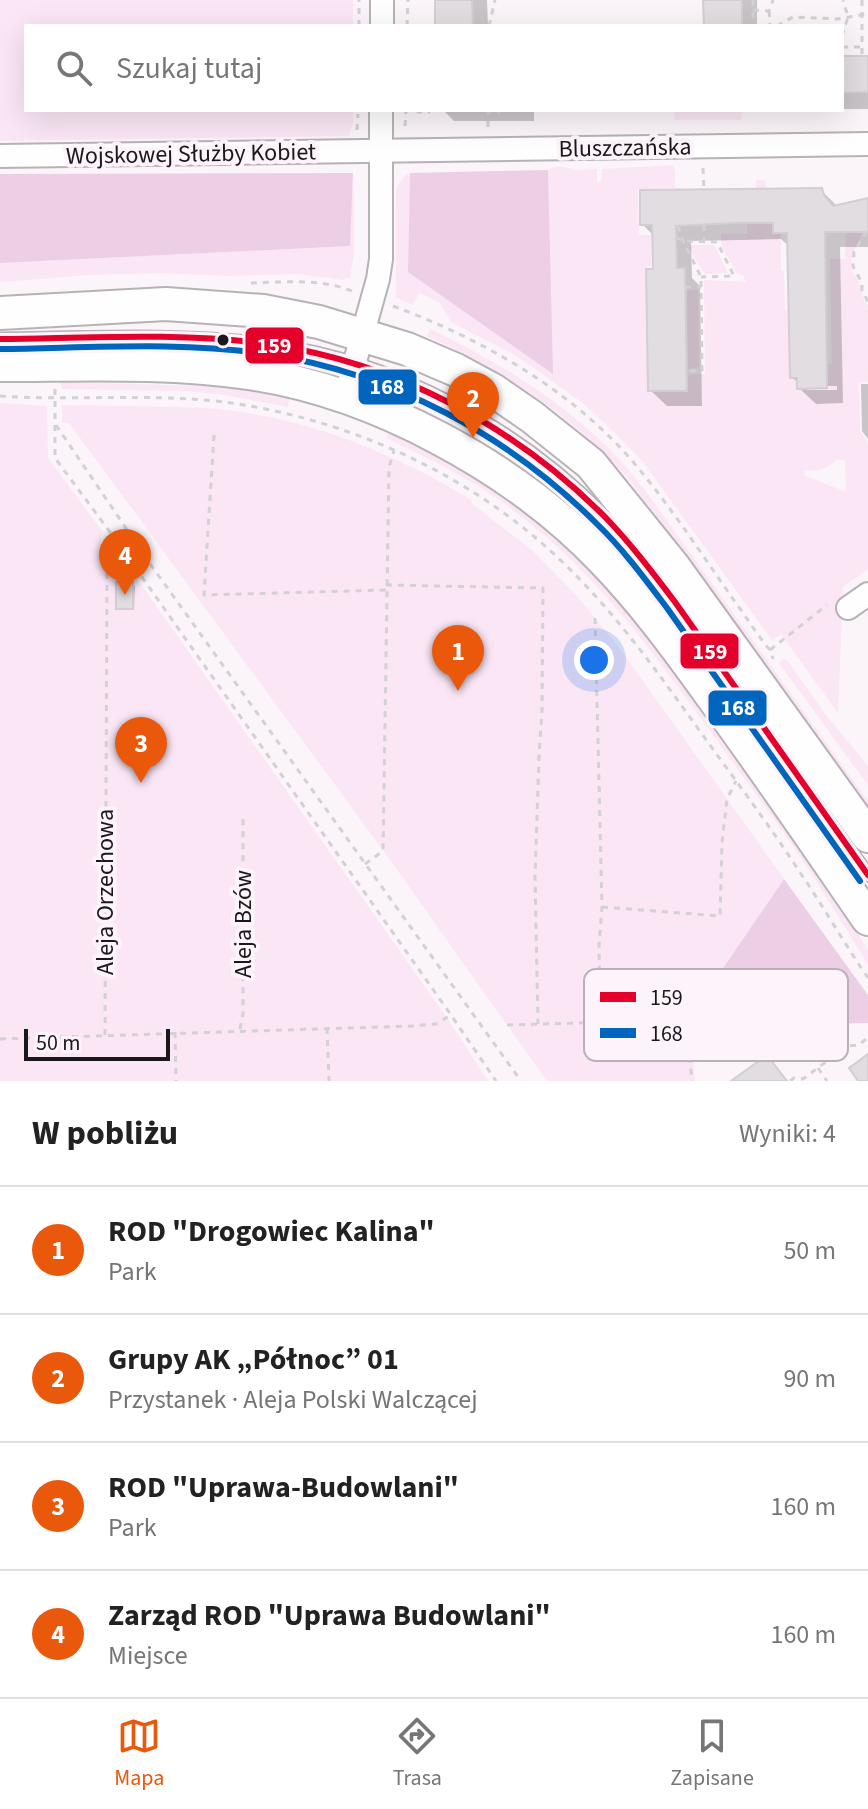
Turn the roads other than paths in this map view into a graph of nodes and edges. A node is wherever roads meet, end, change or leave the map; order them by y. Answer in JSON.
{"nodes":[{"id":1,"x":382,"y":0,"type":"edge"},
{"id":2,"x":382,"y":24,"type":"edge"},
{"id":3,"x":381,"y":112,"type":"edge"},
{"id":4,"x":868,"y":144,"type":"edge"},
{"id":5,"x":381,"y":152,"type":"junction"},
{"id":6,"x":0,"y":156,"type":"edge"},
{"id":7,"x":0,"y":313,"type":"edge"},
{"id":8,"x":0,"y":339,"type":"edge"},
{"id":9,"x":358,"y":349,"type":"junction"},
{"id":10,"x":0,"y":365,"type":"edge"},
{"id":11,"x":345,"y":397,"type":"junction"},
{"id":12,"x":868,"y":594,"type":"edge"},
{"id":13,"x":841,"y":604,"type":"road end"},
{"id":14,"x":868,"y":836,"type":"edge"},
{"id":15,"x":868,"y":875,"type":"edge"},
{"id":16,"x":868,"y":919,"type":"edge"}],
"edges":[{"from":1,"to":2,"type":"street"},
{"from":3,"to":5,"type":"street"},
{"from":4,"to":5,"type":"street","name":"Bluszczańska"},
{"from":5,"to":6,"type":"street","name":"Wojskowej Służby Kobiet"},
{"from":5,"to":9,"type":"street"},
{"from":7,"to":9,"type":"main road"},
{"from":8,"to":9,"type":"lane"},
{"from":9,"to":11,"type":"street"},
{"from":9,"to":14,"type":"main road"},
{"from":9,"to":15,"type":"lane"},
{"from":10,"to":11,"type":"main road"},
{"from":11,"to":16,"type":"main road"},
{"from":12,"to":13,"type":"street"}]}
